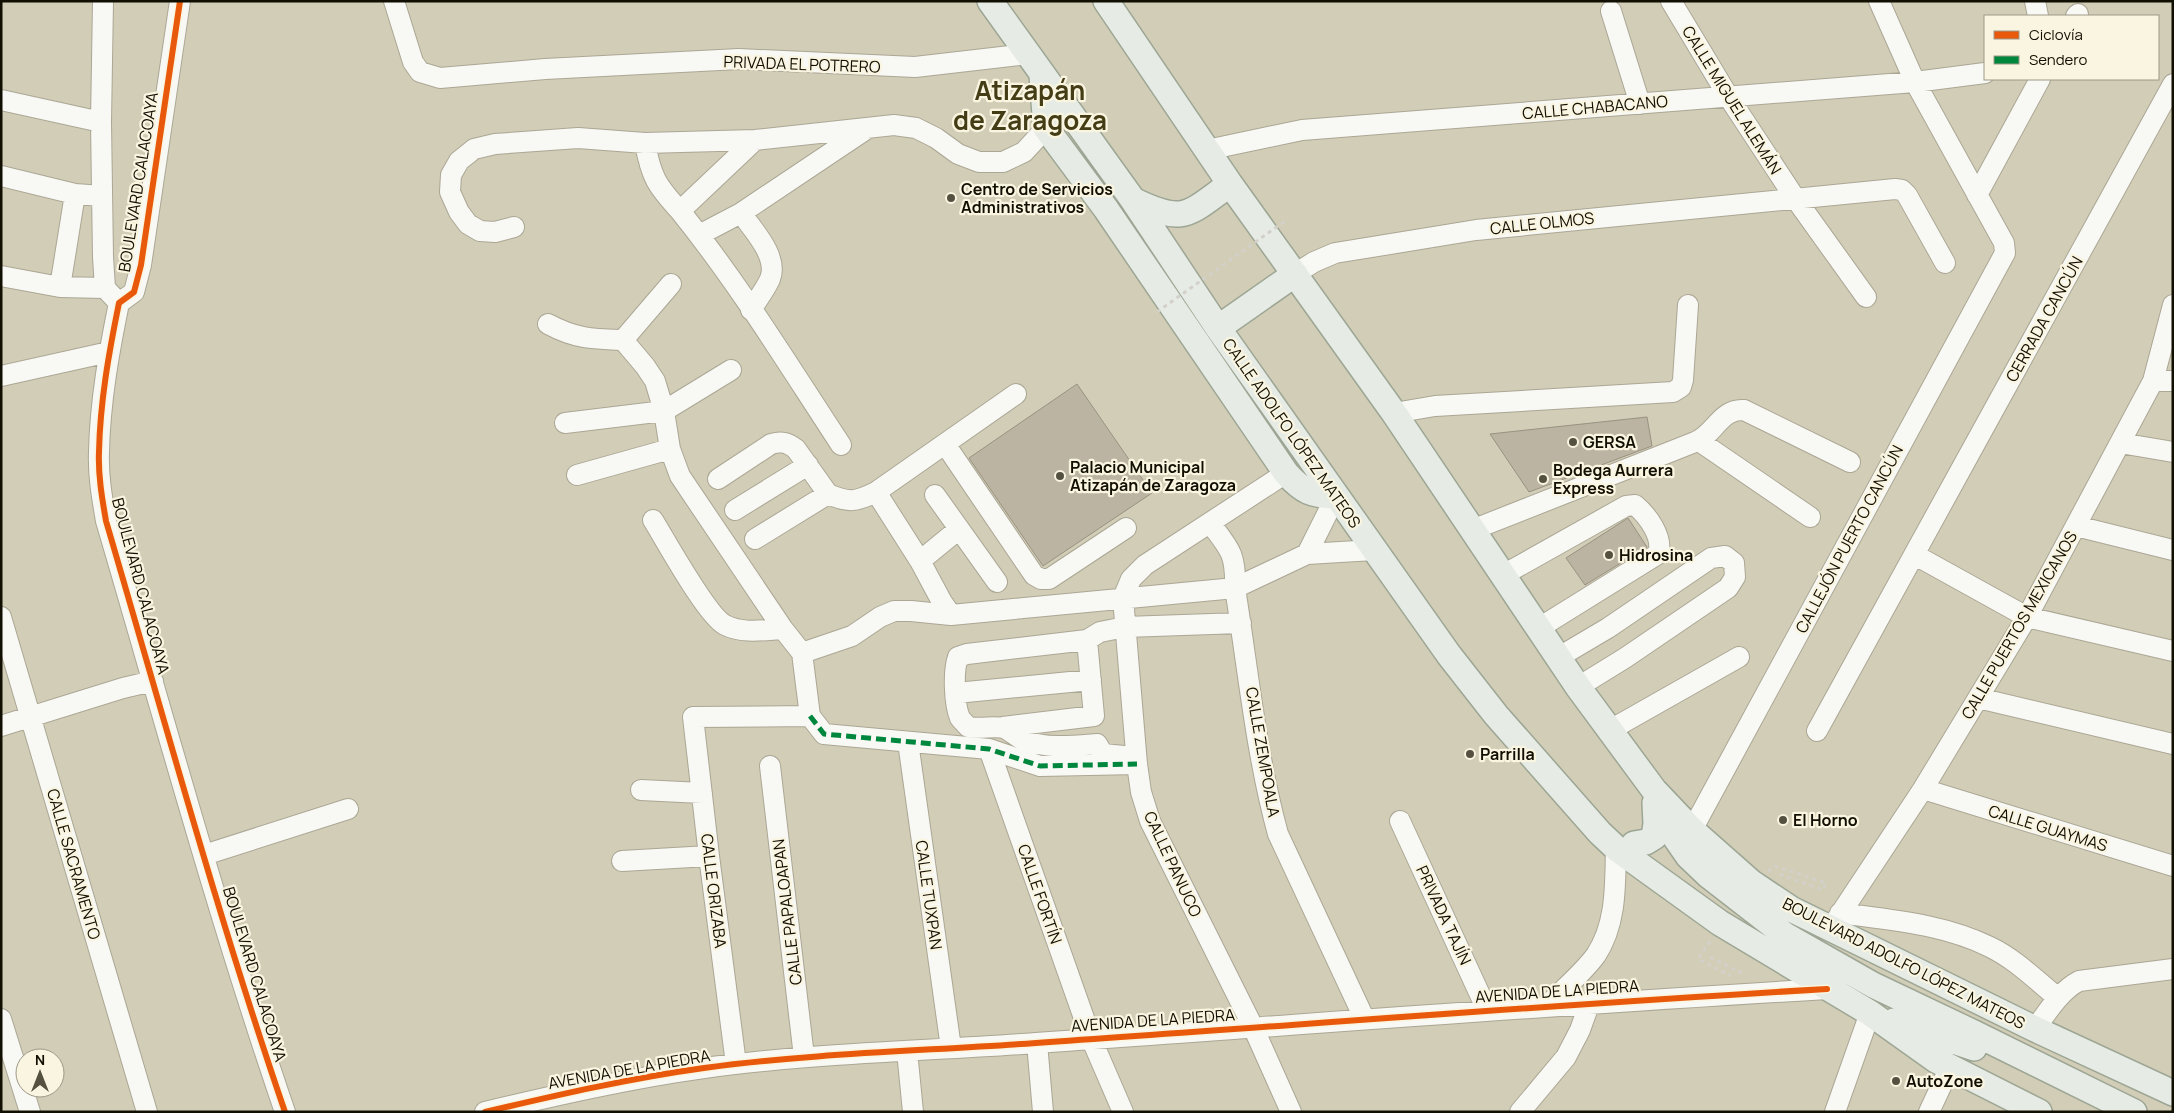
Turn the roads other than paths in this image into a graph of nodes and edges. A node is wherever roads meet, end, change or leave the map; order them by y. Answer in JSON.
{"nodes":[{"id":1,"x":103,"y":1,"type":"edge"},
{"id":2,"x":180,"y":1,"type":"edge"},
{"id":3,"x":394,"y":1,"type":"edge"},
{"id":4,"x":990,"y":1,"type":"edge"},
{"id":5,"x":1106,"y":1,"type":"edge"},
{"id":6,"x":1671,"y":1,"type":"edge"},
{"id":7,"x":1879,"y":1,"type":"edge"},
{"id":8,"x":2035,"y":1,"type":"edge"},
{"id":9,"x":1611,"y":11,"type":"dead end"},
{"id":10,"x":2038,"y":15,"type":"edge"},
{"id":11,"x":1028,"y":54,"type":"junction"},
{"id":12,"x":1984,"y":73,"type":"edge"},
{"id":13,"x":1042,"y":75,"type":"junction"},
{"id":14,"x":2039,"y":80,"type":"edge"},
{"id":15,"x":1915,"y":82,"type":"junction"},
{"id":16,"x":2173,"y":84,"type":"edge"},
{"id":17,"x":1728,"y":96,"type":"junction"},
{"id":18,"x":1,"y":100,"type":"edge"},
{"id":19,"x":1640,"y":104,"type":"junction"},
{"id":20,"x":101,"y":122,"type":"junction"},
{"id":21,"x":870,"y":127,"type":"junction"},
{"id":22,"x":1046,"y":128,"type":"junction"},
{"id":23,"x":1089,"y":138,"type":"junction"},
{"id":24,"x":754,"y":140,"type":"junction"},
{"id":25,"x":645,"y":143,"type":"junction"},
{"id":26,"x":1207,"y":150,"type":"junction"},
{"id":27,"x":1,"y":176,"type":"edge"},
{"id":28,"x":1230,"y":184,"type":"junction"},
{"id":29,"x":76,"y":194,"type":"junction"},
{"id":30,"x":1977,"y":195,"type":"junction"},
{"id":31,"x":102,"y":196,"type":"junction"},
{"id":32,"x":1794,"y":198,"type":"junction"},
{"id":33,"x":1133,"y":200,"type":"junction"},
{"id":34,"x":1106,"y":209,"type":"junction"},
{"id":35,"x":680,"y":211,"type":"junction"},
{"id":36,"x":741,"y":213,"type":"junction"},
{"id":37,"x":514,"y":227,"type":"dead end"},
{"id":38,"x":699,"y":235,"type":"junction"},
{"id":39,"x":1946,"y":263,"type":"dead end"},
{"id":40,"x":1295,"y":274,"type":"junction"},
{"id":41,"x":1,"y":276,"type":"edge"},
{"id":42,"x":671,"y":284,"type":"dead end"},
{"id":43,"x":60,"y":287,"type":"junction"},
{"id":44,"x":105,"y":288,"type":"junction"},
{"id":45,"x":1866,"y":297,"type":"dead end"},
{"id":46,"x":119,"y":303,"type":"junction"},
{"id":47,"x":1688,"y":305,"type":"dead end"},
{"id":48,"x":2173,"y":305,"type":"edge"},
{"id":49,"x":751,"y":310,"type":"junction"},
{"id":50,"x":548,"y":324,"type":"dead end"},
{"id":51,"x":1218,"y":328,"type":"junction"},
{"id":52,"x":623,"y":340,"type":"junction"},
{"id":53,"x":110,"y":352,"type":"junction"},
{"id":54,"x":731,"y":370,"type":"dead end"},
{"id":55,"x":1,"y":376,"type":"edge"},
{"id":56,"x":2153,"y":381,"type":"junction"},
{"id":57,"x":2173,"y":382,"type":"edge"},
{"id":58,"x":1016,"y":394,"type":"dead end"},
{"id":59,"x":664,"y":411,"type":"junction"},
{"id":60,"x":1394,"y":413,"type":"junction"},
{"id":61,"x":565,"y":423,"type":"dead end"},
{"id":62,"x":1699,"y":441,"type":"junction"},
{"id":63,"x":2120,"y":443,"type":"junction"},
{"id":64,"x":945,"y":444,"type":"junction"},
{"id":65,"x":841,"y":445,"type":"dead end"},
{"id":66,"x":670,"y":449,"type":"junction"},
{"id":67,"x":2173,"y":452,"type":"edge"},
{"id":68,"x":1850,"y":462,"type":"dead end"},
{"id":69,"x":808,"y":465,"type":"junction"},
{"id":70,"x":1286,"y":473,"type":"junction"},
{"id":71,"x":577,"y":475,"type":"dead end"},
{"id":72,"x":718,"y":479,"type":"dead end"},
{"id":73,"x":876,"y":492,"type":"junction"},
{"id":74,"x":828,"y":494,"type":"junction"},
{"id":75,"x":935,"y":495,"type":"dead end"},
{"id":76,"x":1336,"y":496,"type":"junction"},
{"id":77,"x":735,"y":510,"type":"dead end"},
{"id":78,"x":1810,"y":518,"type":"dead end"},
{"id":79,"x":653,"y":520,"type":"dead end"},
{"id":80,"x":1210,"y":523,"type":"junction"},
{"id":81,"x":2076,"y":526,"type":"junction"},
{"id":82,"x":960,"y":528,"type":"junction"},
{"id":83,"x":1126,"y":528,"type":"dead end"},
{"id":84,"x":1472,"y":530,"type":"junction"},
{"id":85,"x":754,"y":539,"type":"dead end"},
{"id":86,"x":1374,"y":550,"type":"junction"},
{"id":87,"x":2173,"y":550,"type":"edge"},
{"id":88,"x":1307,"y":554,"type":"junction"},
{"id":89,"x":1915,"y":555,"type":"junction"},
{"id":90,"x":920,"y":561,"type":"junction"},
{"id":91,"x":1503,"y":575,"type":"junction"},
{"id":92,"x":997,"y":582,"type":"dead end"},
{"id":93,"x":1235,"y":588,"type":"junction"},
{"id":94,"x":1123,"y":598,"type":"junction"},
{"id":95,"x":951,"y":615,"type":"junction"},
{"id":96,"x":2027,"y":616,"type":"junction"},
{"id":97,"x":1,"y":617,"type":"edge"},
{"id":98,"x":1241,"y":623,"type":"junction"},
{"id":99,"x":1125,"y":626,"type":"junction"},
{"id":100,"x":783,"y":628,"type":"junction"},
{"id":101,"x":1539,"y":628,"type":"junction"},
{"id":102,"x":1087,"y":640,"type":"junction"},
{"id":103,"x":2173,"y":651,"type":"edge"},
{"id":104,"x":802,"y":653,"type":"junction"},
{"id":105,"x":1559,"y":657,"type":"junction"},
{"id":106,"x":1739,"y":657,"type":"dead end"},
{"id":107,"x":1091,"y":680,"type":"junction"},
{"id":108,"x":153,"y":681,"type":"junction"},
{"id":109,"x":1578,"y":687,"type":"junction"},
{"id":110,"x":956,"y":693,"type":"junction"},
{"id":111,"x":1978,"y":698,"type":"junction"},
{"id":112,"x":810,"y":716,"type":"junction"},
{"id":113,"x":1094,"y":716,"type":"junction"},
{"id":114,"x":31,"y":717,"type":"junction"},
{"id":115,"x":1,"y":726,"type":"edge"},
{"id":116,"x":1003,"y":727,"type":"junction"},
{"id":117,"x":1610,"y":730,"type":"junction"},
{"id":118,"x":1817,"y":731,"type":"dead end"},
{"id":119,"x":908,"y":742,"type":"junction"},
{"id":120,"x":1097,"y":744,"type":"junction"},
{"id":121,"x":2173,"y":744,"type":"edge"},
{"id":122,"x":989,"y":749,"type":"junction"},
{"id":123,"x":1137,"y":760,"type":"junction"},
{"id":124,"x":770,"y":766,"type":"dead end"},
{"id":125,"x":1923,"y":789,"type":"junction"},
{"id":126,"x":641,"y":790,"type":"dead end"},
{"id":127,"x":1654,"y":790,"type":"junction"},
{"id":128,"x":702,"y":793,"type":"junction"},
{"id":129,"x":348,"y":809,"type":"dead end"},
{"id":130,"x":1400,"y":821,"type":"dead end"},
{"id":131,"x":1692,"y":830,"type":"junction"},
{"id":132,"x":1617,"y":841,"type":"junction"},
{"id":133,"x":204,"y":855,"type":"junction"},
{"id":134,"x":709,"y":856,"type":"junction"},
{"id":135,"x":622,"y":861,"type":"dead end"},
{"id":136,"x":2173,"y":866,"type":"edge"},
{"id":137,"x":1836,"y":921,"type":"junction"},
{"id":138,"x":2173,"y":970,"type":"edge"},
{"id":139,"x":1827,"y":988,"type":"junction"},
{"id":140,"x":2058,"y":998,"type":"junction"},
{"id":141,"x":1590,"y":1002,"type":"junction"},
{"id":142,"x":1548,"y":1005,"type":"junction"},
{"id":143,"x":1487,"y":1010,"type":"junction"},
{"id":144,"x":1870,"y":1013,"type":"junction"},
{"id":145,"x":1364,"y":1018,"type":"junction"},
{"id":146,"x":1,"y":1019,"type":"edge"},
{"id":147,"x":1253,"y":1027,"type":"junction"},
{"id":148,"x":2035,"y":1029,"type":"junction"},
{"id":149,"x":1091,"y":1038,"type":"junction"},
{"id":150,"x":1037,"y":1043,"type":"junction"},
{"id":151,"x":951,"y":1048,"type":"junction"},
{"id":152,"x":907,"y":1051,"type":"junction"},
{"id":153,"x":804,"y":1057,"type":"junction"},
{"id":154,"x":736,"y":1064,"type":"junction"},
{"id":155,"x":1950,"y":1067,"type":"junction"},
{"id":156,"x":2173,"y":1093,"type":"edge"},
{"id":157,"x":558,"y":1104,"type":"edge"},
{"id":158,"x":30,"y":1112,"type":"edge"},
{"id":159,"x":147,"y":1112,"type":"edge"},
{"id":160,"x":285,"y":1112,"type":"edge"},
{"id":161,"x":485,"y":1112,"type":"edge"},
{"id":162,"x":913,"y":1112,"type":"edge"},
{"id":163,"x":1043,"y":1112,"type":"edge"},
{"id":164,"x":1123,"y":1112,"type":"edge"},
{"id":165,"x":1291,"y":1112,"type":"edge"},
{"id":166,"x":1520,"y":1112,"type":"edge"},
{"id":167,"x":1834,"y":1112,"type":"edge"},
{"id":168,"x":1929,"y":1112,"type":"edge"},
{"id":169,"x":2039,"y":1112,"type":"edge"},
{"id":170,"x":2100,"y":1112,"type":"edge"},
{"id":171,"x":2134,"y":1112,"type":"edge"}],
"edges":[{"from":1,"to":20,"type":"street","name":"BOULEVARD CALACOAYA"},
{"from":2,"to":46,"type":"street","name":"BOULEVARD CALACOAYA"},
{"from":3,"to":11,"type":"street","name":"PRIVADA EL POTRERO"},
{"from":4,"to":11,"type":"main road","name":"CALLE ADOLFO LÓPEZ MATEOS"},
{"from":5,"to":26,"type":"main road"},
{"from":6,"to":17,"type":"street","name":"CALLE MIGUEL ALEMÁN"},
{"from":7,"to":15,"type":"street"},
{"from":8,"to":10,"type":"street"},
{"from":9,"to":19,"type":"street"},
{"from":11,"to":13,"type":"main road","name":"CALLE ADOLFO LÓPEZ MATEOS"},
{"from":12,"to":15,"type":"street","name":"CALLE CHABACANO"},
{"from":13,"to":22,"type":"main road"},
{"from":13,"to":23,"type":"main road","name":"CALLE ADOLFO LÓPEZ MATEOS"},
{"from":14,"to":30,"type":"street"},
{"from":15,"to":17,"type":"street","name":"CALLE CHABACANO"},
{"from":15,"to":30,"type":"street"},
{"from":16,"to":89,"type":"street","name":"CERRADA CANCÚN"},
{"from":17,"to":19,"type":"street","name":"CALLE CHABACANO"},
{"from":17,"to":32,"type":"street","name":"CALLE MIGUEL ALEMÁN"},
{"from":18,"to":20,"type":"street"},
{"from":19,"to":26,"type":"street","name":"CALLE CHABACANO"},
{"from":20,"to":31,"type":"street","name":"BOULEVARD CALACOAYA"},
{"from":21,"to":22,"type":"street"},
{"from":21,"to":24,"type":"street"},
{"from":21,"to":36,"type":"street"},
{"from":22,"to":34,"type":"main road"},
{"from":23,"to":33,"type":"main road","name":"CALLE ADOLFO LÓPEZ MATEOS"},
{"from":23,"to":34,"type":"main road"},
{"from":24,"to":25,"type":"street"},
{"from":24,"to":35,"type":"street"},
{"from":25,"to":35,"type":"street"},
{"from":25,"to":37,"type":"street"},
{"from":26,"to":28,"type":"main road"},
{"from":27,"to":29,"type":"street"},
{"from":28,"to":33,"type":"main road"},
{"from":28,"to":40,"type":"main road"},
{"from":29,"to":31,"type":"street"},
{"from":29,"to":43,"type":"street"},
{"from":30,"to":131,"type":"street","name":"CALLEJÓN PUERTO CANCÚN"},
{"from":31,"to":44,"type":"street","name":"BOULEVARD CALACOAYA"},
{"from":32,"to":39,"type":"street","name":"CALLE OLMOS"},
{"from":32,"to":40,"type":"street","name":"CALLE OLMOS"},
{"from":32,"to":45,"type":"street","name":"CALLE MIGUEL ALEMÁN"},
{"from":33,"to":51,"type":"main road","name":"CALLE ADOLFO LÓPEZ MATEOS"},
{"from":34,"to":70,"type":"main road"},
{"from":35,"to":38,"type":"street"},
{"from":36,"to":38,"type":"street"},
{"from":36,"to":49,"type":"street"},
{"from":38,"to":49,"type":"street"},
{"from":40,"to":51,"type":"main road"},
{"from":40,"to":60,"type":"main road"},
{"from":41,"to":43,"type":"street"},
{"from":42,"to":52,"type":"street"},
{"from":43,"to":44,"type":"street"},
{"from":44,"to":46,"type":"street","name":"BOULEVARD CALACOAYA"},
{"from":46,"to":53,"type":"street","name":"BOULEVARD CALACOAYA"},
{"from":47,"to":60,"type":"street"},
{"from":48,"to":56,"type":"street","name":"CALLE PUERTOS MEXICANOS"},
{"from":49,"to":65,"type":"street"},
{"from":50,"to":52,"type":"street"},
{"from":51,"to":76,"type":"main road","name":"CALLE ADOLFO LÓPEZ MATEOS"},
{"from":52,"to":59,"type":"street"},
{"from":53,"to":55,"type":"street"},
{"from":53,"to":108,"type":"street","name":"BOULEVARD CALACOAYA"},
{"from":54,"to":59,"type":"street"},
{"from":56,"to":57,"type":"street"},
{"from":56,"to":63,"type":"street","name":"CALLE PUERTOS MEXICANOS"},
{"from":58,"to":64,"type":"street"},
{"from":59,"to":61,"type":"street"},
{"from":59,"to":66,"type":"street"},
{"from":60,"to":84,"type":"main road"},
{"from":62,"to":68,"type":"street"},
{"from":62,"to":78,"type":"street"},
{"from":62,"to":84,"type":"street"},
{"from":63,"to":67,"type":"street"},
{"from":63,"to":81,"type":"street","name":"CALLE PUERTOS MEXICANOS"},
{"from":64,"to":73,"type":"street"},
{"from":64,"to":83,"type":"street"},
{"from":66,"to":71,"type":"street"},
{"from":66,"to":100,"type":"street"},
{"from":69,"to":72,"type":"street"},
{"from":69,"to":74,"type":"street"},
{"from":69,"to":77,"type":"street"},
{"from":70,"to":76,"type":"main road"},
{"from":70,"to":80,"type":"street"},
{"from":73,"to":74,"type":"street"},
{"from":73,"to":90,"type":"street"},
{"from":74,"to":85,"type":"street"},
{"from":75,"to":82,"type":"street"},
{"from":76,"to":86,"type":"main road","name":"CALLE ADOLFO LÓPEZ MATEOS"},
{"from":76,"to":88,"type":"street"},
{"from":79,"to":100,"type":"street"},
{"from":80,"to":93,"type":"street","name":"CALLE ZEMPOALA"},
{"from":80,"to":94,"type":"street"},
{"from":81,"to":87,"type":"street"},
{"from":81,"to":96,"type":"street","name":"CALLE PUERTOS MEXICANOS"},
{"from":82,"to":90,"type":"street"},
{"from":82,"to":92,"type":"street"},
{"from":84,"to":91,"type":"main road"},
{"from":86,"to":88,"type":"street"},
{"from":86,"to":132,"type":"main road","name":"CALLE ADOLFO LÓPEZ MATEOS"},
{"from":88,"to":93,"type":"street"},
{"from":89,"to":96,"type":"street"},
{"from":89,"to":118,"type":"street","name":"CERRADA CANCÚN"},
{"from":90,"to":95,"type":"street"},
{"from":91,"to":101,"type":"main road"},
{"from":91,"to":101,"type":"street"},
{"from":93,"to":94,"type":"street"},
{"from":93,"to":98,"type":"street","name":"CALLE ZEMPOALA"},
{"from":94,"to":95,"type":"street"},
{"from":94,"to":99,"type":"street","name":"CALLE PANUCO"},
{"from":95,"to":104,"type":"street"},
{"from":96,"to":103,"type":"street"},
{"from":96,"to":111,"type":"street","name":"CALLE PUERTOS MEXICANOS"},
{"from":97,"to":114,"type":"street","name":"CALLE SACRAMENTO"},
{"from":98,"to":99,"type":"street"},
{"from":98,"to":145,"type":"street","name":"CALLE ZEMPOALA"},
{"from":99,"to":102,"type":"street"},
{"from":99,"to":123,"type":"street","name":"CALLE PANUCO"},
{"from":100,"to":104,"type":"street"},
{"from":101,"to":105,"type":"main road"},
{"from":102,"to":107,"type":"street"},
{"from":102,"to":110,"type":"street"},
{"from":104,"to":112,"type":"street"},
{"from":105,"to":109,"type":"main road"},
{"from":105,"to":109,"type":"street"},
{"from":106,"to":117,"type":"street"},
{"from":107,"to":110,"type":"street"},
{"from":107,"to":113,"type":"street"},
{"from":108,"to":114,"type":"street"},
{"from":108,"to":133,"type":"street","name":"BOULEVARD CALACOAYA"},
{"from":109,"to":117,"type":"main road"},
{"from":110,"to":116,"type":"street"},
{"from":111,"to":121,"type":"street"},
{"from":111,"to":125,"type":"street","name":"CALLE PUERTOS MEXICANOS"},
{"from":112,"to":119,"type":"street"},
{"from":112,"to":128,"type":"street","name":"CALLE ORIZABA"},
{"from":113,"to":116,"type":"street"},
{"from":113,"to":120,"type":"street"},
{"from":114,"to":115,"type":"street"},
{"from":114,"to":159,"type":"street","name":"CALLE SACRAMENTO"},
{"from":116,"to":120,"type":"street"},
{"from":117,"to":127,"type":"main road"},
{"from":119,"to":122,"type":"street"},
{"from":119,"to":151,"type":"street","name":"CALLE TUXPAN"},
{"from":120,"to":123,"type":"street"},
{"from":122,"to":123,"type":"street"},
{"from":122,"to":149,"type":"street","name":"CALLE FORTÍN"},
{"from":123,"to":147,"type":"street","name":"CALLE PANUCO"},
{"from":124,"to":153,"type":"street","name":"CALLE PAPALOAPAN"},
{"from":125,"to":136,"type":"street","name":"CALLE GUAYMAS"},
{"from":125,"to":137,"type":"street","name":"CALLE PUERTOS MEXICANOS"},
{"from":126,"to":128,"type":"street"},
{"from":127,"to":131,"type":"main road","name":"BOULEVARD ADOLFO LÓPEZ MATEOS"},
{"from":127,"to":132,"type":"main road"},
{"from":127,"to":171,"type":"main road","name":"BOULEVARD ADOLFO LÓPEZ MATEOS"},
{"from":128,"to":134,"type":"street","name":"CALLE ORIZABA"},
{"from":129,"to":133,"type":"street"},
{"from":130,"to":143,"type":"street","name":"PRIVADA TAJÍN"},
{"from":131,"to":137,"type":"main road","name":"BOULEVARD ADOLFO LÓPEZ MATEOS"},
{"from":132,"to":139,"type":"main road"},
{"from":132,"to":139,"type":"main road"},
{"from":132,"to":142,"type":"street"},
{"from":133,"to":160,"type":"street","name":"BOULEVARD CALACOAYA"},
{"from":134,"to":135,"type":"street"},
{"from":134,"to":154,"type":"street","name":"CALLE ORIZABA"},
{"from":137,"to":140,"type":"street"},
{"from":137,"to":148,"type":"main road","name":"BOULEVARD ADOLFO LÓPEZ MATEOS"},
{"from":138,"to":140,"type":"street"},
{"from":139,"to":141,"type":"street","name":"AVENIDA DE LA PIEDRA"},
{"from":139,"to":144,"type":"main road"},
{"from":140,"to":148,"type":"street"},
{"from":141,"to":142,"type":"street","name":"AVENIDA DE LA PIEDRA"},
{"from":141,"to":166,"type":"street"},
{"from":142,"to":143,"type":"street","name":"AVENIDA DE LA PIEDRA"},
{"from":143,"to":145,"type":"street","name":"AVENIDA DE LA PIEDRA"},
{"from":144,"to":155,"type":"main road"},
{"from":144,"to":167,"type":"street"},
{"from":144,"to":170,"type":"main road"},
{"from":145,"to":147,"type":"street","name":"AVENIDA DE LA PIEDRA"},
{"from":146,"to":158,"type":"street"},
{"from":147,"to":149,"type":"street","name":"AVENIDA DE LA PIEDRA"},
{"from":147,"to":165,"type":"street","name":"CALLE PANUCO"},
{"from":148,"to":156,"type":"main road","name":"BOULEVARD ADOLFO LÓPEZ MATEOS"},
{"from":149,"to":150,"type":"street","name":"AVENIDA DE LA PIEDRA"},
{"from":149,"to":164,"type":"street","name":"CALLE FORTÍN"},
{"from":150,"to":151,"type":"street","name":"AVENIDA DE LA PIEDRA"},
{"from":150,"to":163,"type":"street"},
{"from":151,"to":152,"type":"street","name":"AVENIDA DE LA PIEDRA"},
{"from":152,"to":153,"type":"street","name":"AVENIDA DE LA PIEDRA"},
{"from":152,"to":162,"type":"street"},
{"from":153,"to":154,"type":"street","name":"AVENIDA DE LA PIEDRA"},
{"from":154,"to":157,"type":"street","name":"AVENIDA DE LA PIEDRA"},
{"from":155,"to":168,"type":"street"},
{"from":155,"to":169,"type":"main road"},
{"from":157,"to":161,"type":"street","name":"AVENIDA DE LA PIEDRA"}]}
